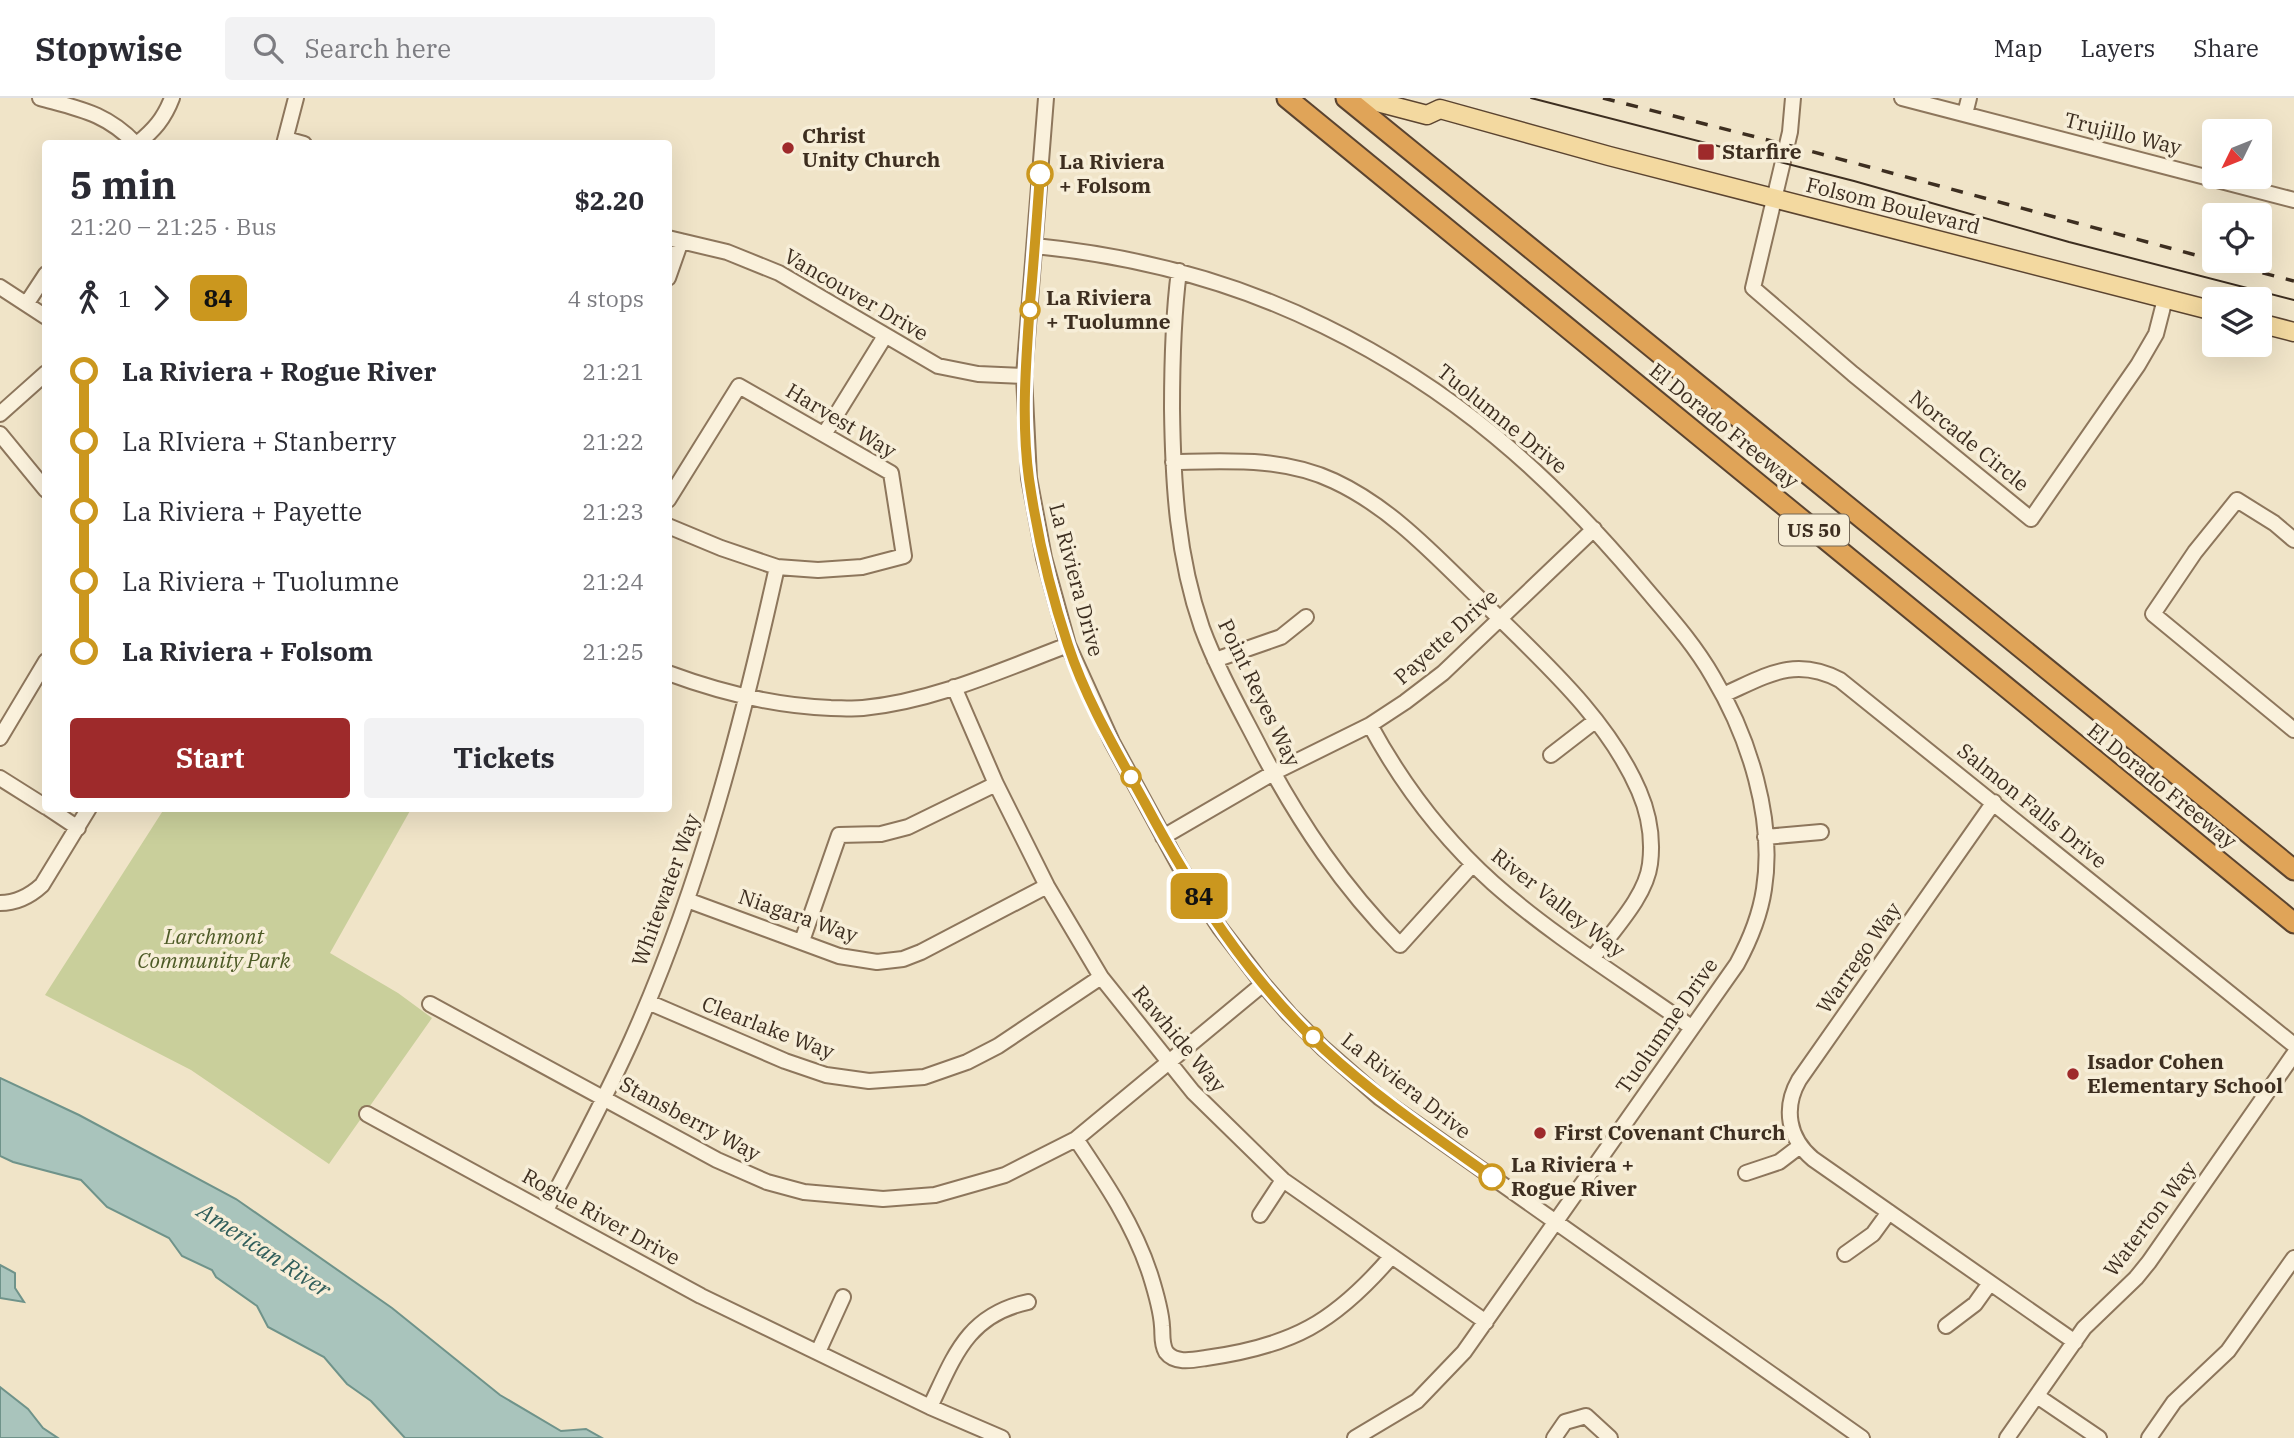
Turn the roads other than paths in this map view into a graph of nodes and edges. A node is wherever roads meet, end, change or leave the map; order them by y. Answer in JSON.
{"nodes":[{"id":1,"x":40,"y":98,"type":"edge"},
{"id":2,"x":172,"y":98,"type":"edge"},
{"id":3,"x":296,"y":98,"type":"edge"},
{"id":4,"x":1046,"y":98,"type":"edge"},
{"id":5,"x":1287,"y":98,"type":"edge"},
{"id":6,"x":1346,"y":98,"type":"edge"},
{"id":7,"x":1362,"y":98,"type":"edge"},
{"id":8,"x":1793,"y":98,"type":"edge"},
{"id":9,"x":1902,"y":98,"type":"edge"},
{"id":10,"x":1969,"y":98,"type":"edge"},
{"id":11,"x":1437,"y":103,"type":"edge"},
{"id":12,"x":1965,"y":114,"type":"junction"},
{"id":13,"x":132,"y":140,"type":"edge"},
{"id":14,"x":141,"y":140,"type":"edge"},
{"id":15,"x":285,"y":140,"type":"edge"},
{"id":16,"x":1773,"y":198,"type":"junction"},
{"id":17,"x":2294,"y":200,"type":"edge"},
{"id":18,"x":675,"y":240,"type":"edge"},
{"id":19,"x":1035,"y":246,"type":"junction"},
{"id":20,"x":1179,"y":271,"type":"junction"},
{"id":21,"x":42,"y":280,"type":"edge"},
{"id":22,"x":0,"y":287,"type":"edge"},
{"id":23,"x":2165,"y":299,"type":"junction"},
{"id":24,"x":27,"y":303,"type":"junction"},
{"id":25,"x":2202,"y":308,"type":"edge"},
{"id":26,"x":42,"y":314,"type":"edge"},
{"id":27,"x":2272,"y":326,"type":"edge"},
{"id":28,"x":2294,"y":332,"type":"edge"},
{"id":29,"x":886,"y":336,"type":"junction"},
{"id":30,"x":1024,"y":376,"type":"junction"},
{"id":31,"x":42,"y":377,"type":"edge"},
{"id":32,"x":0,"y":414,"type":"edge"},
{"id":33,"x":825,"y":433,"type":"junction"},
{"id":34,"x":0,"y":434,"type":"edge"},
{"id":35,"x":1173,"y":462,"type":"junction"},
{"id":36,"x":42,"y":485,"type":"edge"},
{"id":37,"x":672,"y":494,"type":"edge"},
{"id":38,"x":672,"y":528,"type":"edge"},
{"id":39,"x":1594,"y":529,"type":"junction"},
{"id":40,"x":2294,"y":540,"type":"edge"},
{"id":41,"x":777,"y":567,"type":"junction"},
{"id":42,"x":1306,"y":617,"type":"dead end"},
{"id":43,"x":1500,"y":619,"type":"junction"},
{"id":44,"x":1068,"y":645,"type":"junction"},
{"id":45,"x":1215,"y":660,"type":"junction"},
{"id":46,"x":42,"y":668,"type":"edge"},
{"id":47,"x":672,"y":675,"type":"edge"},
{"id":48,"x":954,"y":687,"type":"junction"},
{"id":49,"x":1723,"y":695,"type":"junction"},
{"id":50,"x":748,"y":698,"type":"junction"},
{"id":51,"x":1595,"y":720,"type":"junction"},
{"id":52,"x":1370,"y":725,"type":"junction"},
{"id":53,"x":2294,"y":730,"type":"edge"},
{"id":54,"x":0,"y":738,"type":"edge"},
{"id":55,"x":1551,"y":755,"type":"dead end"},
{"id":56,"x":1273,"y":773,"type":"junction"},
{"id":57,"x":0,"y":778,"type":"edge"},
{"id":58,"x":996,"y":784,"type":"junction"},
{"id":59,"x":1994,"y":802,"type":"junction"},
{"id":60,"x":42,"y":805,"type":"edge"},
{"id":61,"x":53,"y":812,"type":"edge"},
{"id":62,"x":87,"y":812,"type":"edge"},
{"id":63,"x":78,"y":828,"type":"junction"},
{"id":64,"x":1821,"y":832,"type":"dead end"},
{"id":65,"x":1163,"y":837,"type":"junction"},
{"id":66,"x":1765,"y":837,"type":"junction"},
{"id":67,"x":1473,"y":864,"type":"junction"},
{"id":68,"x":2294,"y":870,"type":"edge"},
{"id":69,"x":1047,"y":886,"type":"junction"},
{"id":70,"x":688,"y":900,"type":"junction"},
{"id":71,"x":0,"y":903,"type":"edge"},
{"id":72,"x":2294,"y":923,"type":"edge"},
{"id":73,"x":802,"y":941,"type":"junction"},
{"id":74,"x":1593,"y":958,"type":"junction"},
{"id":75,"x":1101,"y":977,"type":"junction"},
{"id":76,"x":1262,"y":984,"type":"junction"},
{"id":77,"x":648,"y":1002,"type":"junction"},
{"id":78,"x":430,"y":1004,"type":"dead end"},
{"id":79,"x":1691,"y":1027,"type":"junction"},
{"id":80,"x":2294,"y":1045,"type":"edge"},
{"id":81,"x":2294,"y":1054,"type":"edge"},
{"id":82,"x":1168,"y":1061,"type":"junction"},
{"id":83,"x":605,"y":1098,"type":"junction"},
{"id":84,"x":367,"y":1114,"type":"dead end"},
{"id":85,"x":1076,"y":1139,"type":"junction"},
{"id":86,"x":1800,"y":1146,"type":"junction"},
{"id":87,"x":1746,"y":1173,"type":"dead end"},
{"id":88,"x":1283,"y":1180,"type":"junction"},
{"id":89,"x":546,"y":1210,"type":"junction"},
{"id":90,"x":1889,"y":1212,"type":"junction"},
{"id":91,"x":1261,"y":1215,"type":"dead end"},
{"id":92,"x":1555,"y":1221,"type":"junction"},
{"id":93,"x":1845,"y":1254,"type":"dead end"},
{"id":94,"x":1391,"y":1257,"type":"junction"},
{"id":95,"x":2294,"y":1258,"type":"edge"},
{"id":96,"x":1990,"y":1283,"type":"junction"},
{"id":97,"x":843,"y":1297,"type":"dead end"},
{"id":98,"x":1028,"y":1302,"type":"dead end"},
{"id":99,"x":1486,"y":1322,"type":"junction"},
{"id":100,"x":1946,"y":1326,"type":"dead end"},
{"id":101,"x":2075,"y":1342,"type":"junction"},
{"id":102,"x":818,"y":1352,"type":"junction"},
{"id":103,"x":2037,"y":1396,"type":"junction"},
{"id":104,"x":930,"y":1407,"type":"junction"},
{"id":105,"x":1002,"y":1438,"type":"edge"},
{"id":106,"x":1355,"y":1438,"type":"edge"},
{"id":107,"x":1554,"y":1438,"type":"edge"},
{"id":108,"x":1610,"y":1438,"type":"edge"},
{"id":109,"x":1862,"y":1438,"type":"edge"},
{"id":110,"x":2007,"y":1438,"type":"edge"},
{"id":111,"x":2099,"y":1438,"type":"edge"},
{"id":112,"x":2149,"y":1438,"type":"edge"}],
"edges":[{"from":1,"to":13,"type":"street"},
{"from":2,"to":14,"type":"street"},
{"from":3,"to":15,"type":"street"},
{"from":4,"to":19,"type":"street","name":"La Riviera Drive"},
{"from":5,"to":72,"type":"highway","name":"El Dorado Freeway","number":"US 50"},
{"from":6,"to":68,"type":"highway","name":"El Dorado Freeway","number":"US 50"},
{"from":7,"to":11,"type":"main road","name":"Folsom Boulevard"},
{"from":8,"to":16,"type":"street"},
{"from":9,"to":12,"type":"street","name":"Trujillo Way"},
{"from":10,"to":12,"type":"street"},
{"from":11,"to":16,"type":"main road","name":"Folsom Boulevard"},
{"from":12,"to":17,"type":"street","name":"Trujillo Way"},
{"from":16,"to":23,"type":"main road","name":"Folsom Boulevard"},
{"from":16,"to":23,"type":"street","name":"Norcade Circle"},
{"from":18,"to":29,"type":"street","name":"Vancouver Drive"},
{"from":19,"to":20,"type":"street","name":"Tuolumne Drive"},
{"from":19,"to":30,"type":"street","name":"La Riviera Drive"},
{"from":20,"to":35,"type":"street","name":"Point Reyes Way"},
{"from":20,"to":39,"type":"street","name":"Tuolumne Drive"},
{"from":21,"to":24,"type":"street"},
{"from":22,"to":24,"type":"street"},
{"from":23,"to":25,"type":"main road","name":"Folsom Boulevard"},
{"from":24,"to":26,"type":"street"},
{"from":27,"to":28,"type":"main road"},
{"from":29,"to":30,"type":"street","name":"Vancouver Drive"},
{"from":29,"to":33,"type":"street"},
{"from":30,"to":44,"type":"street","name":"La Riviera Drive"},
{"from":31,"to":32,"type":"street"},
{"from":33,"to":37,"type":"street","name":"Harvest Way"},
{"from":33,"to":41,"type":"street","name":"Harvest Way"},
{"from":34,"to":36,"type":"street"},
{"from":35,"to":43,"type":"street"},
{"from":35,"to":45,"type":"street","name":"Point Reyes Way"},
{"from":38,"to":41,"type":"street"},
{"from":39,"to":43,"type":"street","name":"Payette Drive"},
{"from":39,"to":49,"type":"street","name":"Tuolumne Drive"},
{"from":40,"to":53,"type":"street"},
{"from":41,"to":50,"type":"street","name":"Whitewater Way"},
{"from":42,"to":45,"type":"street"},
{"from":43,"to":51,"type":"street"},
{"from":43,"to":52,"type":"street","name":"Payette Drive"},
{"from":44,"to":48,"type":"street"},
{"from":44,"to":65,"type":"street","name":"La Riviera Drive"},
{"from":45,"to":56,"type":"street","name":"Point Reyes Way"},
{"from":46,"to":54,"type":"street"},
{"from":47,"to":50,"type":"street"},
{"from":48,"to":50,"type":"street"},
{"from":48,"to":58,"type":"street","name":"Rawhide Way"},
{"from":49,"to":59,"type":"street","name":"Salmon Falls Drive"},
{"from":49,"to":66,"type":"street","name":"Tuolumne Drive"},
{"from":50,"to":70,"type":"street","name":"Whitewater Way"},
{"from":51,"to":55,"type":"street"},
{"from":51,"to":74,"type":"street"},
{"from":52,"to":56,"type":"street","name":"Payette Drive"},
{"from":52,"to":67,"type":"street","name":"River Valley Way"},
{"from":56,"to":65,"type":"street","name":"Payette Drive"},
{"from":56,"to":67,"type":"street","name":"Point Reyes Way"},
{"from":57,"to":60,"type":"street"},
{"from":58,"to":69,"type":"street","name":"Rawhide Way"},
{"from":58,"to":73,"type":"street"},
{"from":59,"to":80,"type":"street","name":"Salmon Falls Drive"},
{"from":59,"to":86,"type":"street","name":"Warrego Way"},
{"from":61,"to":63,"type":"street"},
{"from":62,"to":63,"type":"street"},
{"from":63,"to":71,"type":"street"},
{"from":64,"to":66,"type":"street"},
{"from":65,"to":76,"type":"street","name":"La Riviera Drive"},
{"from":66,"to":79,"type":"street","name":"Tuolumne Drive"},
{"from":67,"to":74,"type":"street","name":"River Valley Way"},
{"from":69,"to":73,"type":"street","name":"Niagara Way"},
{"from":69,"to":75,"type":"street","name":"Rawhide Way"},
{"from":70,"to":73,"type":"street","name":"Niagara Way"},
{"from":70,"to":77,"type":"street","name":"Whitewater Way"},
{"from":74,"to":79,"type":"street","name":"River Valley Way"},
{"from":75,"to":77,"type":"street","name":"Clearlake Way"},
{"from":75,"to":82,"type":"street","name":"Rawhide Way"},
{"from":76,"to":82,"type":"street","name":"Stansberry Way"},
{"from":76,"to":92,"type":"street","name":"La Riviera Drive"},
{"from":77,"to":83,"type":"street","name":"Whitewater Way"},
{"from":78,"to":83,"type":"street","name":"Stansberry Way"},
{"from":79,"to":92,"type":"street","name":"Tuolumne Drive"},
{"from":81,"to":101,"type":"street","name":"Waterton Way"},
{"from":82,"to":85,"type":"street","name":"Stansberry Way"},
{"from":82,"to":88,"type":"street","name":"Rawhide Way"},
{"from":83,"to":85,"type":"street","name":"Stansberry Way"},
{"from":83,"to":89,"type":"street","name":"Whitewater Way"},
{"from":84,"to":89,"type":"street","name":"Rogue River Drive"},
{"from":85,"to":94,"type":"street"},
{"from":86,"to":87,"type":"street"},
{"from":86,"to":90,"type":"street"},
{"from":88,"to":91,"type":"street"},
{"from":88,"to":94,"type":"street","name":"Rawhide Way"},
{"from":89,"to":102,"type":"street","name":"Rogue River Drive"},
{"from":90,"to":93,"type":"street"},
{"from":90,"to":96,"type":"street"},
{"from":92,"to":99,"type":"street"},
{"from":92,"to":109,"type":"street","name":"La Riviera Drive"},
{"from":94,"to":99,"type":"street","name":"Rawhide Way"},
{"from":95,"to":112,"type":"street"},
{"from":96,"to":100,"type":"street"},
{"from":96,"to":101,"type":"street"},
{"from":97,"to":102,"type":"street"},
{"from":98,"to":104,"type":"street"},
{"from":99,"to":106,"type":"street"},
{"from":101,"to":103,"type":"street","name":"Waterton Way"},
{"from":102,"to":104,"type":"street","name":"Rogue River Drive"},
{"from":103,"to":110,"type":"street","name":"Waterton Way"},
{"from":103,"to":111,"type":"street"},
{"from":104,"to":105,"type":"street","name":"Rogue River Drive"},
{"from":107,"to":108,"type":"street"}]}
